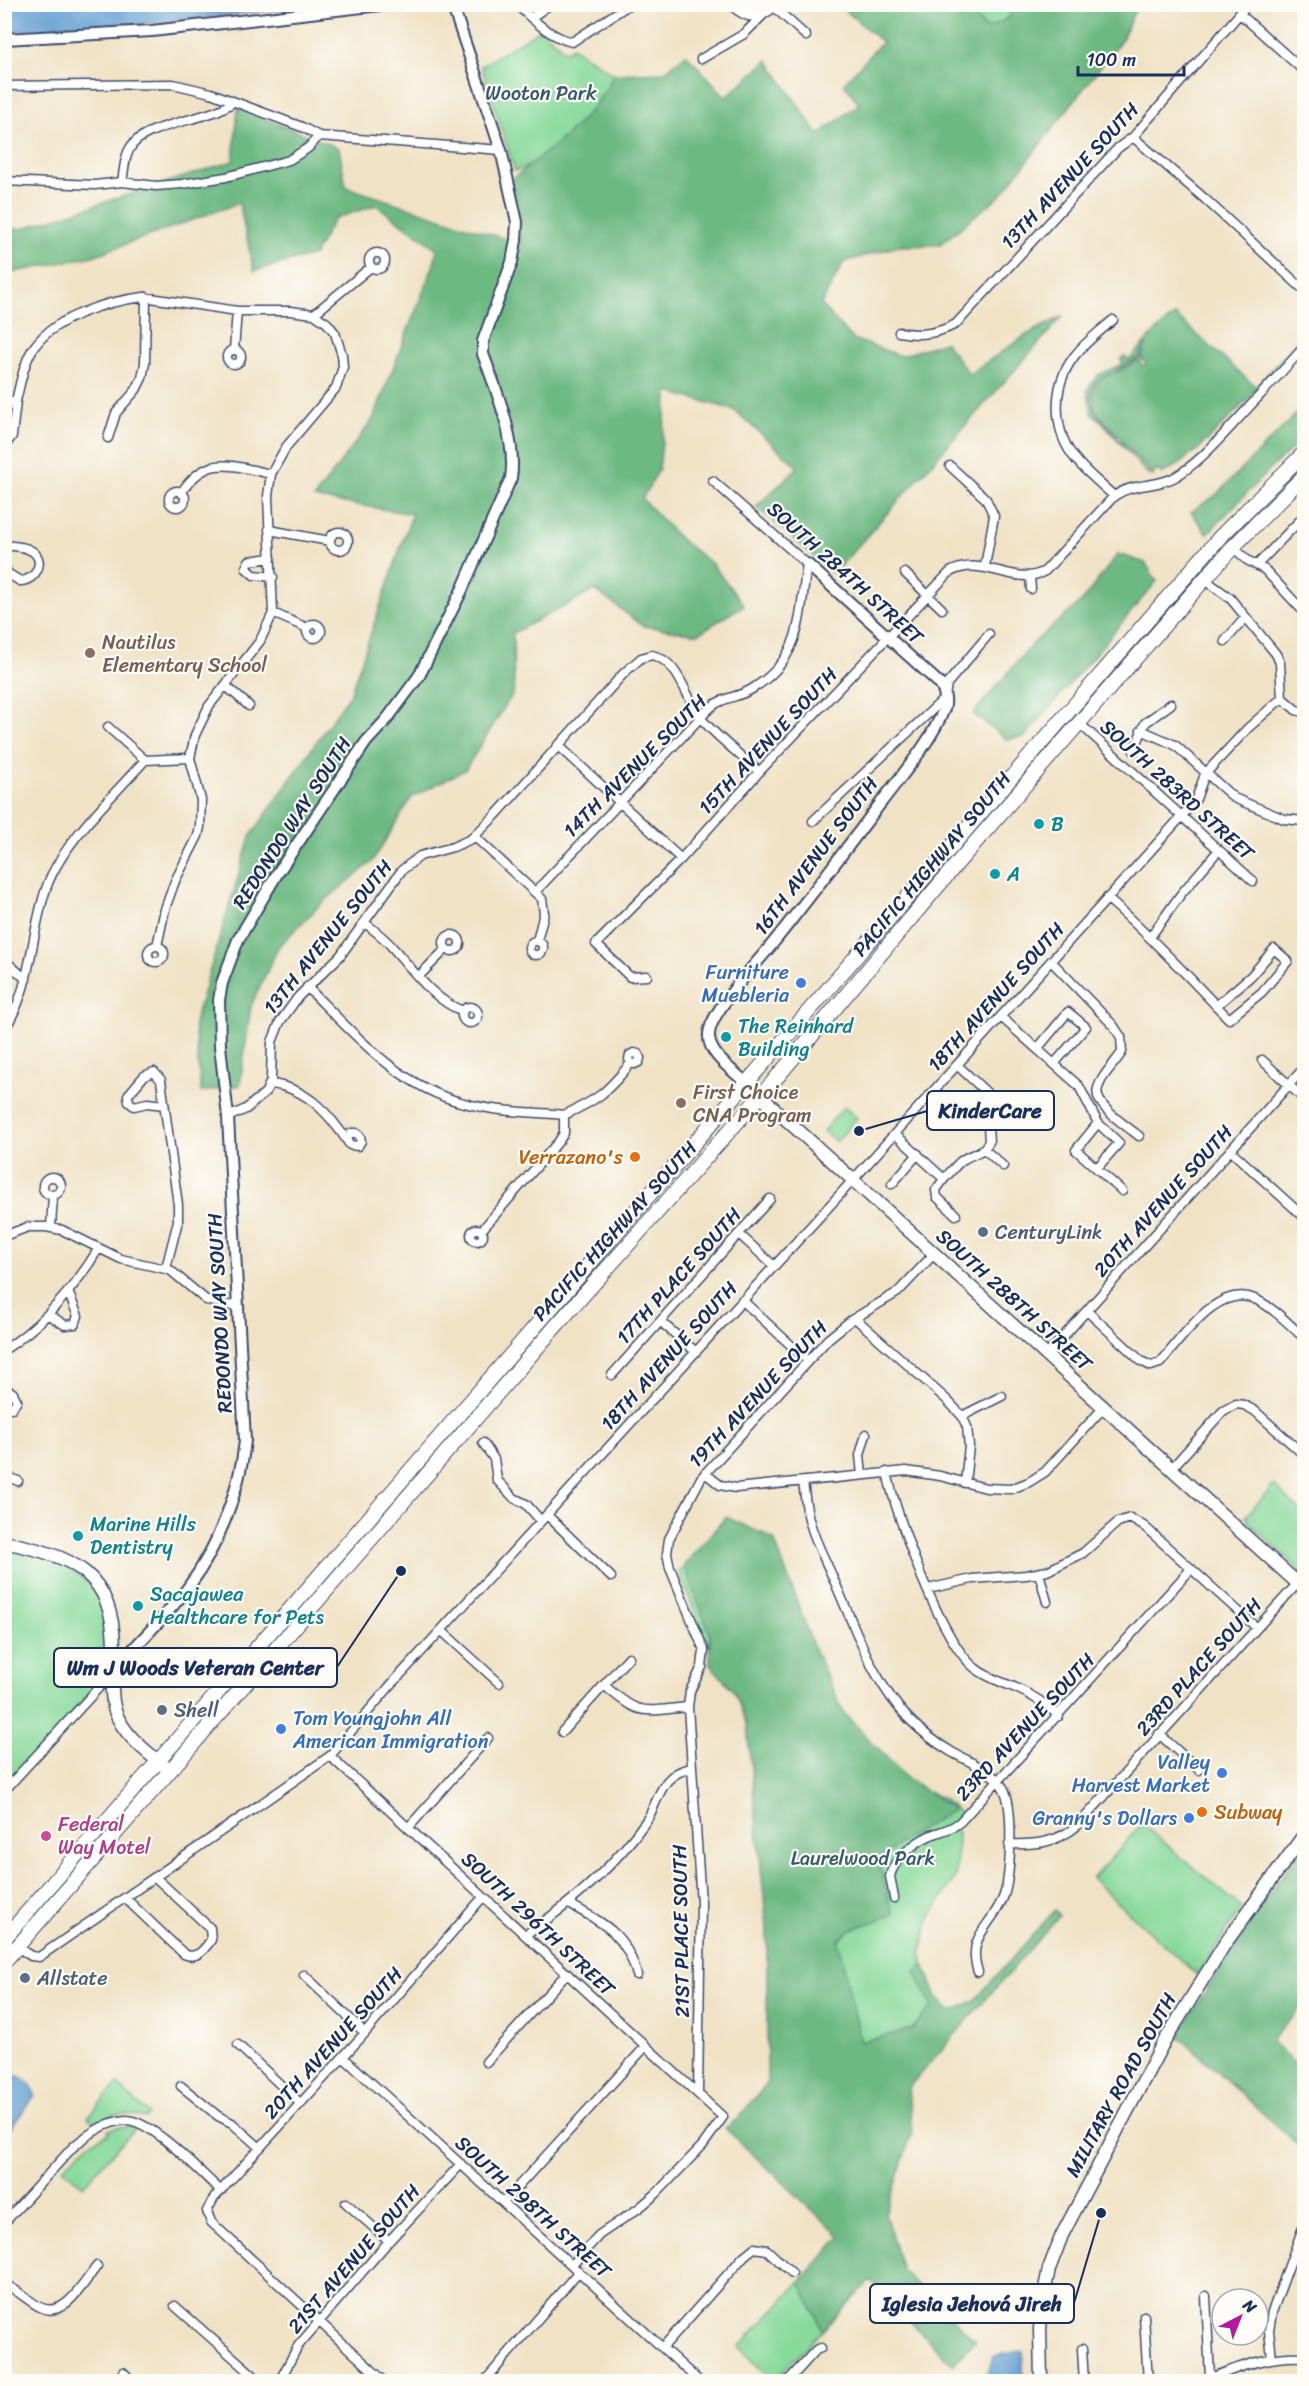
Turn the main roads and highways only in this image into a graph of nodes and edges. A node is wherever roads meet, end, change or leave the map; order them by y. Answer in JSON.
{"nodes":[{"id":1,"x":733,"y":4,"type":"edge"},
{"id":2,"x":770,"y":8,"type":"edge"},
{"id":3,"x":1305,"y":453,"type":"edge"},
{"id":4,"x":1284,"y":473,"type":"junction"},
{"id":5,"x":1305,"y":476,"type":"edge"},
{"id":6,"x":1233,"y":547,"type":"junction"},
{"id":7,"x":1103,"y":672,"type":"junction"},
{"id":8,"x":1079,"y":723,"type":"junction"},
{"id":9,"x":746,"y":1083,"type":"junction"},
{"id":10,"x":760,"y":1096,"type":"junction"},
{"id":11,"x":513,"y":1352,"type":"junction"},
{"id":12,"x":463,"y":1434,"type":"junction"},
{"id":13,"x":440,"y":1437,"type":"junction"},
{"id":14,"x":384,"y":1524,"type":"junction"},
{"id":15,"x":4,"y":1542,"type":"edge"},
{"id":16,"x":1301,"y":1586,"type":"edge"},
{"id":17,"x":159,"y":1762,"type":"junction"},
{"id":18,"x":170,"y":1771,"type":"junction"},
{"id":19,"x":1305,"y":1835,"type":"edge"},
{"id":20,"x":48,"y":1889,"type":"junction"},
{"id":21,"x":4,"y":1939,"type":"edge"},
{"id":22,"x":17,"y":1947,"type":"junction"},
{"id":23,"x":4,"y":1962,"type":"edge"},
{"id":24,"x":1041,"y":2382,"type":"edge"}],
"edges":[{"from":1,"to":2,"type":"main road"},
{"from":3,"to":4,"type":"main road","name":"PACIFIC HIGHWAY SOUTH"},
{"from":4,"to":6,"type":"main road"},
{"from":4,"to":7,"type":"main road","name":"PACIFIC HIGHWAY SOUTH"},
{"from":5,"to":6,"type":"main road","name":"PACIFIC HIGHWAY SOUTH"},
{"from":6,"to":8,"type":"main road","name":"PACIFIC HIGHWAY SOUTH"},
{"from":7,"to":8,"type":"main road"},
{"from":7,"to":9,"type":"main road","name":"PACIFIC HIGHWAY SOUTH"},
{"from":8,"to":10,"type":"main road","name":"PACIFIC HIGHWAY SOUTH"},
{"from":9,"to":10,"type":"main road","name":"SOUTH 288TH STREET"},
{"from":9,"to":11,"type":"main road","name":"PACIFIC HIGHWAY SOUTH"},
{"from":10,"to":12,"type":"main road","name":"PACIFIC HIGHWAY SOUTH"},
{"from":10,"to":16,"type":"main road","name":"SOUTH 288TH STREET"},
{"from":11,"to":12,"type":"main road"},
{"from":11,"to":13,"type":"main road","name":"PACIFIC HIGHWAY SOUTH"},
{"from":12,"to":14,"type":"main road","name":"PACIFIC HIGHWAY SOUTH"},
{"from":13,"to":14,"type":"main road"},
{"from":13,"to":17,"type":"main road","name":"PACIFIC HIGHWAY SOUTH"},
{"from":14,"to":18,"type":"main road","name":"PACIFIC HIGHWAY SOUTH"},
{"from":15,"to":17,"type":"main road"},
{"from":17,"to":18,"type":"main road"},
{"from":17,"to":20,"type":"main road","name":"PACIFIC HIGHWAY SOUTH"},
{"from":18,"to":22,"type":"main road","name":"PACIFIC HIGHWAY SOUTH"},
{"from":19,"to":24,"type":"main road","name":"MILITARY ROAD SOUTH"},
{"from":20,"to":21,"type":"main road","name":"PACIFIC HIGHWAY SOUTH"},
{"from":20,"to":22,"type":"main road"},
{"from":22,"to":23,"type":"main road","name":"PACIFIC HIGHWAY SOUTH"}]}
